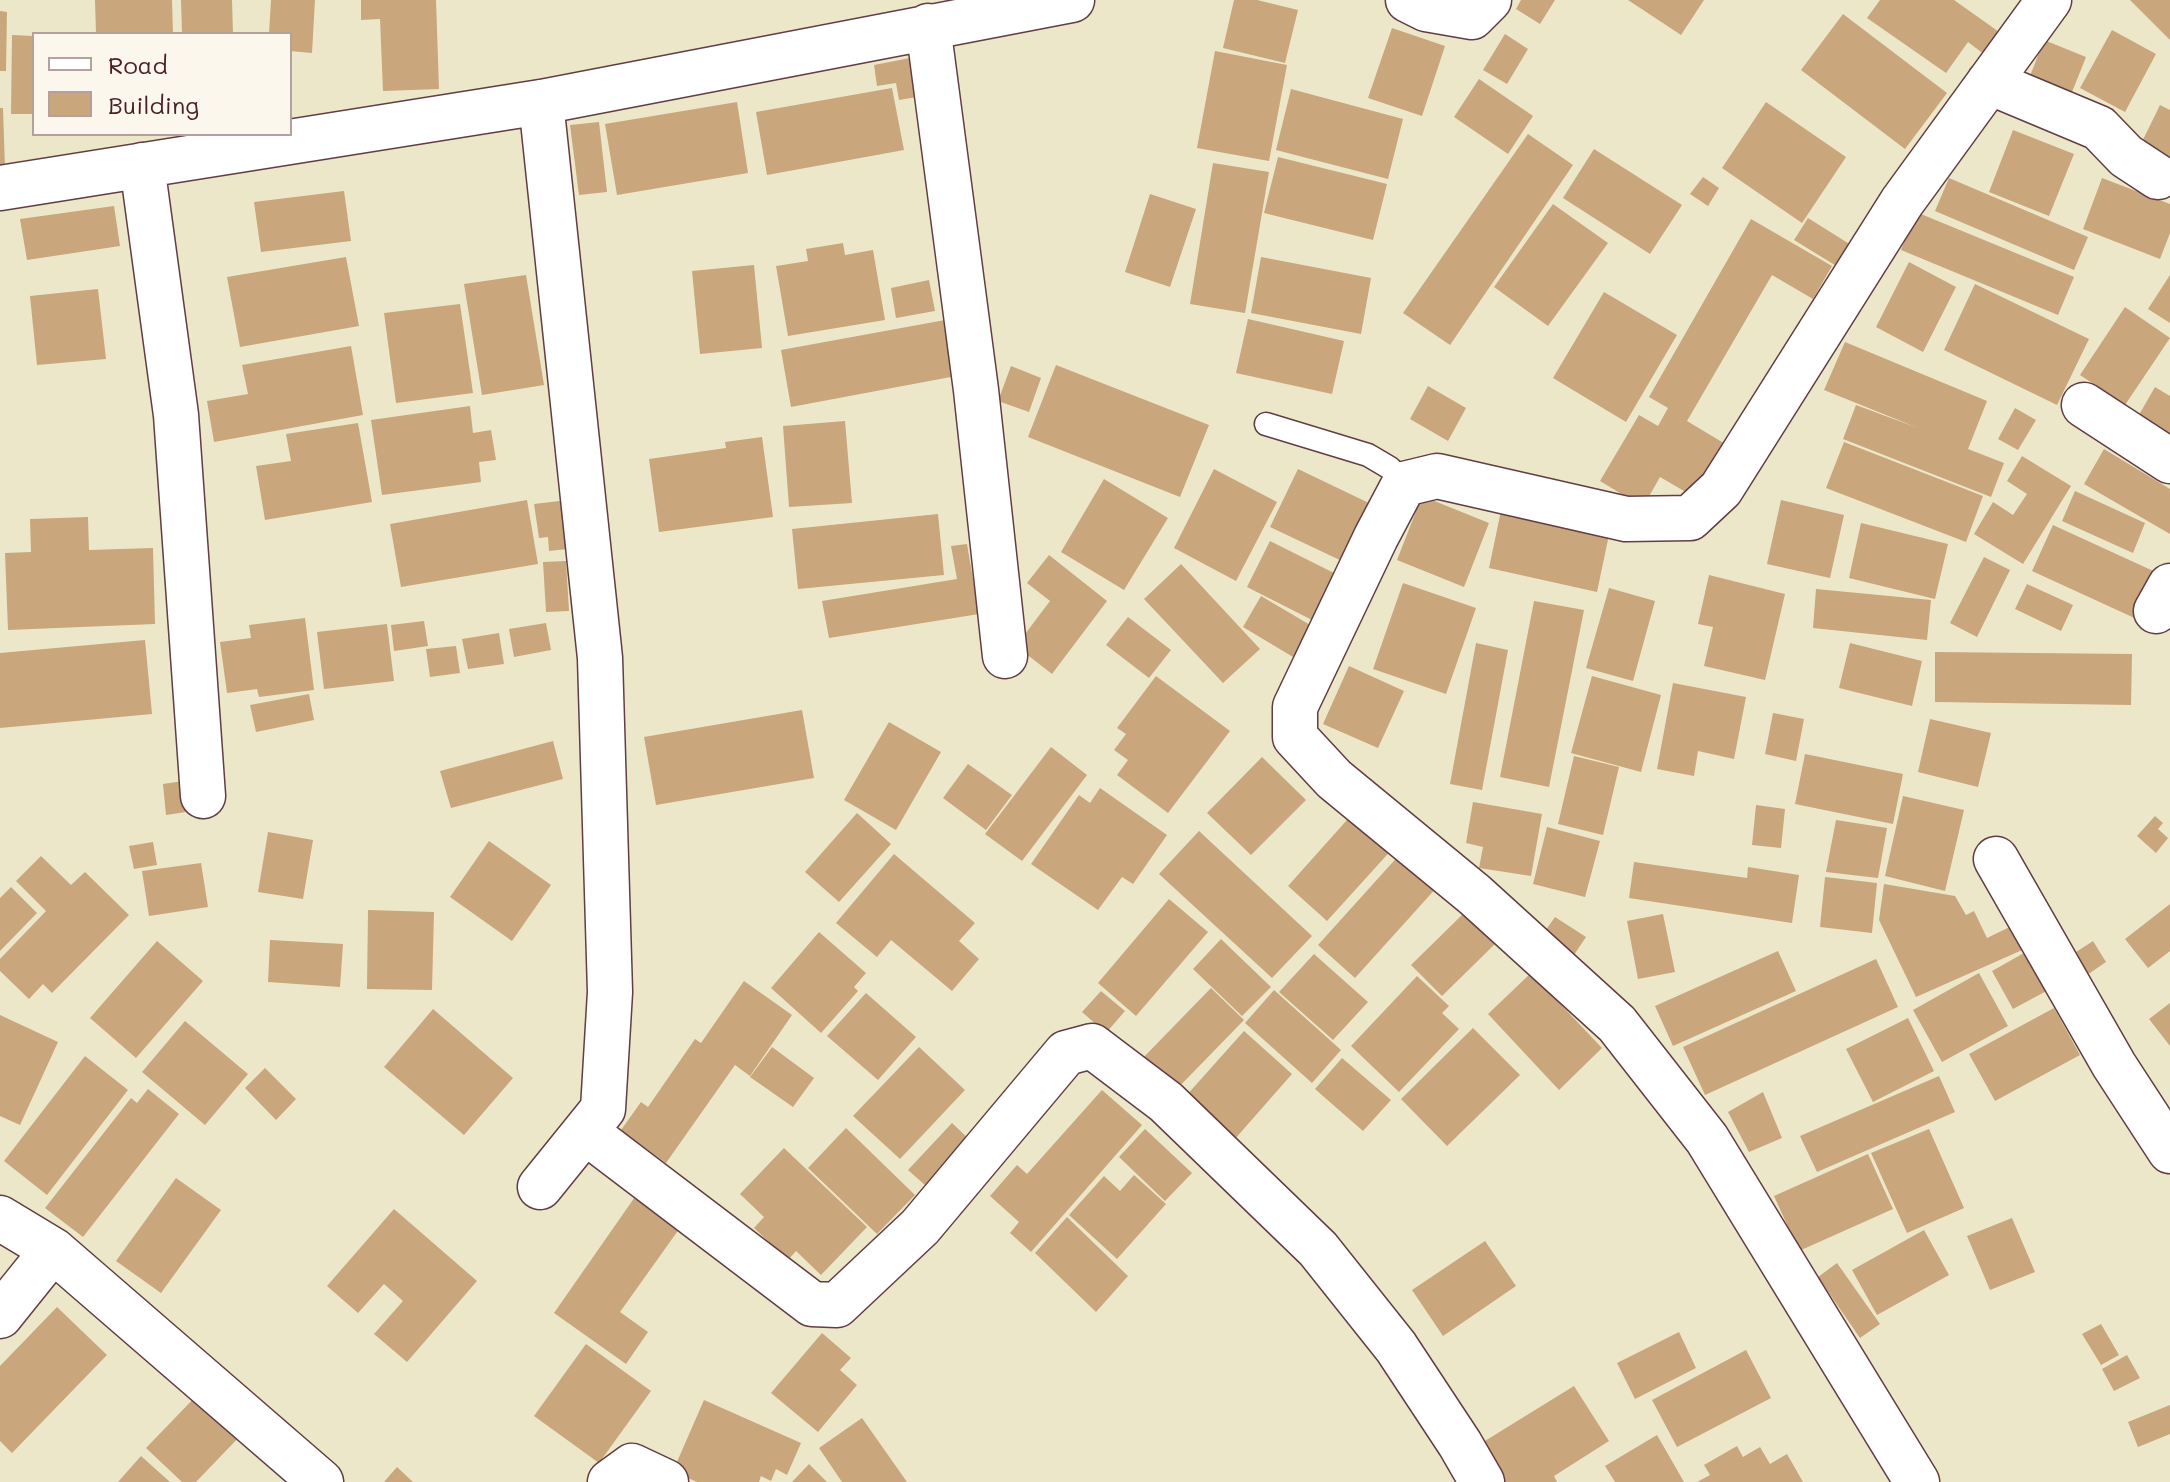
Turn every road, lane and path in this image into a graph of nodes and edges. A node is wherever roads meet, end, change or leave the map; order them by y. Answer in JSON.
{"nodes":[{"id":1,"x":1072,"y":0,"type":"edge"},
{"id":2,"x":1408,"y":0,"type":"edge"},
{"id":3,"x":1489,"y":0,"type":"edge"},
{"id":4,"x":2049,"y":0,"type":"edge"},
{"id":5,"x":928,"y":26,"type":"junction"},
{"id":6,"x":1989,"y":82,"type":"junction"},
{"id":7,"x":541,"y":102,"type":"junction"},
{"id":8,"x":142,"y":165,"type":"junction"},
{"id":9,"x":2158,"y":177,"type":"dead end"},
{"id":10,"x":0,"y":188,"type":"edge"},
{"id":11,"x":2084,"y":405,"type":"dead end"},
{"id":12,"x":1266,"y":424,"type":"dead end"},
{"id":13,"x":2170,"y":461,"type":"edge"},
{"id":14,"x":1404,"y":484,"type":"junction"},
{"id":15,"x":1005,"y":656,"type":"dead end"},
{"id":16,"x":203,"y":796,"type":"dead end"},
{"id":17,"x":1996,"y":859,"type":"dead end"},
{"id":18,"x":587,"y":1133,"type":"junction"},
{"id":19,"x":2170,"y":1151,"type":"edge"},
{"id":20,"x":540,"y":1187,"type":"dead end"},
{"id":21,"x":0,"y":1218,"type":"edge"},
{"id":22,"x":53,"y":1250,"type":"junction"},
{"id":23,"x":0,"y":1316,"type":"edge"},
{"id":24,"x":321,"y":1482,"type":"edge"},
{"id":25,"x":610,"y":1482,"type":"edge"},
{"id":26,"x":666,"y":1482,"type":"edge"},
{"id":27,"x":1482,"y":1482,"type":"edge"},
{"id":28,"x":1917,"y":1482,"type":"edge"}],
"edges":[{"from":1,"to":5,"type":"street"},
{"from":2,"to":3,"type":"street"},
{"from":4,"to":6,"type":"street"},
{"from":5,"to":7,"type":"street"},
{"from":5,"to":15,"type":"street"},
{"from":6,"to":9,"type":"street"},
{"from":6,"to":14,"type":"street"},
{"from":7,"to":8,"type":"street"},
{"from":7,"to":18,"type":"street"},
{"from":8,"to":10,"type":"street"},
{"from":8,"to":16,"type":"street"},
{"from":11,"to":13,"type":"street"},
{"from":12,"to":14,"type":"lane"},
{"from":14,"to":28,"type":"street"},
{"from":17,"to":19,"type":"street"},
{"from":18,"to":20,"type":"street"},
{"from":18,"to":27,"type":"street"},
{"from":21,"to":22,"type":"street"},
{"from":22,"to":23,"type":"street"},
{"from":22,"to":24,"type":"street"},
{"from":25,"to":26,"type":"street"}]}
